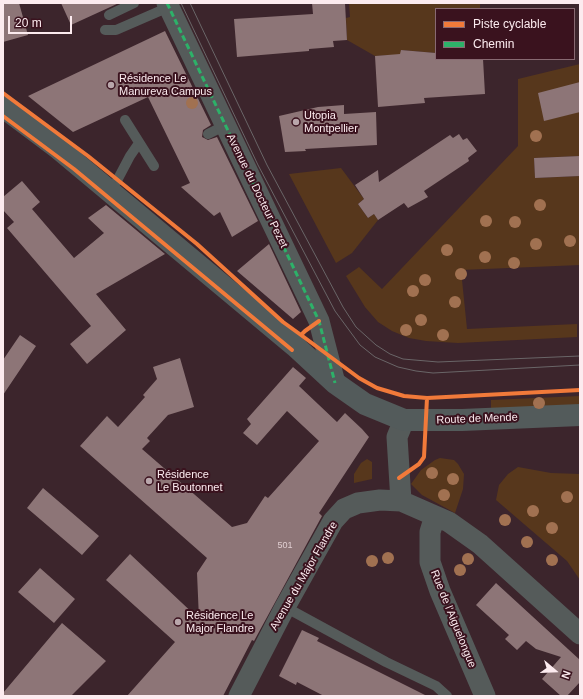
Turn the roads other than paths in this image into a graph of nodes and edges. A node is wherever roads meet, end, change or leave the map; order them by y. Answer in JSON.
{"nodes":[{"id":1,"x":134,"y":3,"type":"edge"},
{"id":2,"x":168,"y":5,"type":"edge"},
{"id":3,"x":109,"y":15,"type":"dead end"},
{"id":4,"x":105,"y":30,"type":"dead end"},
{"id":5,"x":3,"y":107,"type":"edge"},
{"id":6,"x":125,"y":120,"type":"dead end"},
{"id":7,"x":139,"y":143,"type":"junction"},
{"id":8,"x":154,"y":166,"type":"dead end"},
{"id":9,"x":111,"y":192,"type":"junction"},
{"id":10,"x":335,"y":383,"type":"junction"},
{"id":11,"x":580,"y":415,"type":"edge"},
{"id":12,"x":404,"y":420,"type":"junction"},
{"id":13,"x":401,"y":501,"type":"junction"},
{"id":14,"x":435,"y":516,"type":"junction"},
{"id":15,"x":285,"y":607,"type":"junction"},
{"id":16,"x":580,"y":634,"type":"edge"},
{"id":17,"x":239,"y":696,"type":"edge"},
{"id":18,"x":447,"y":696,"type":"edge"},
{"id":19,"x":486,"y":696,"type":"edge"}],
"edges":[{"from":1,"to":3,"type":"lane"},
{"from":2,"to":4,"type":"lane"},
{"from":2,"to":10,"type":"street","name":"Avenue du Docteur Pezet"},
{"from":5,"to":9,"type":"main road","name":"Route de Mende"},
{"from":6,"to":7,"type":"lane"},
{"from":7,"to":8,"type":"lane"},
{"from":7,"to":9,"type":"lane"},
{"from":9,"to":10,"type":"main road","name":"Route de Mende"},
{"from":10,"to":12,"type":"main road","name":"Route de Mende"},
{"from":11,"to":12,"type":"main road","name":"Route de Mende"},
{"from":12,"to":13,"type":"street"},
{"from":13,"to":14,"type":"street"},
{"from":13,"to":15,"type":"street","name":"Avenue du Major Flandre"},
{"from":14,"to":16,"type":"street"},
{"from":14,"to":19,"type":"street","name":"Rue de l'Aiguelongue"},
{"from":15,"to":17,"type":"street","name":"Avenue du Major Flandre"},
{"from":15,"to":18,"type":"lane"}]}
